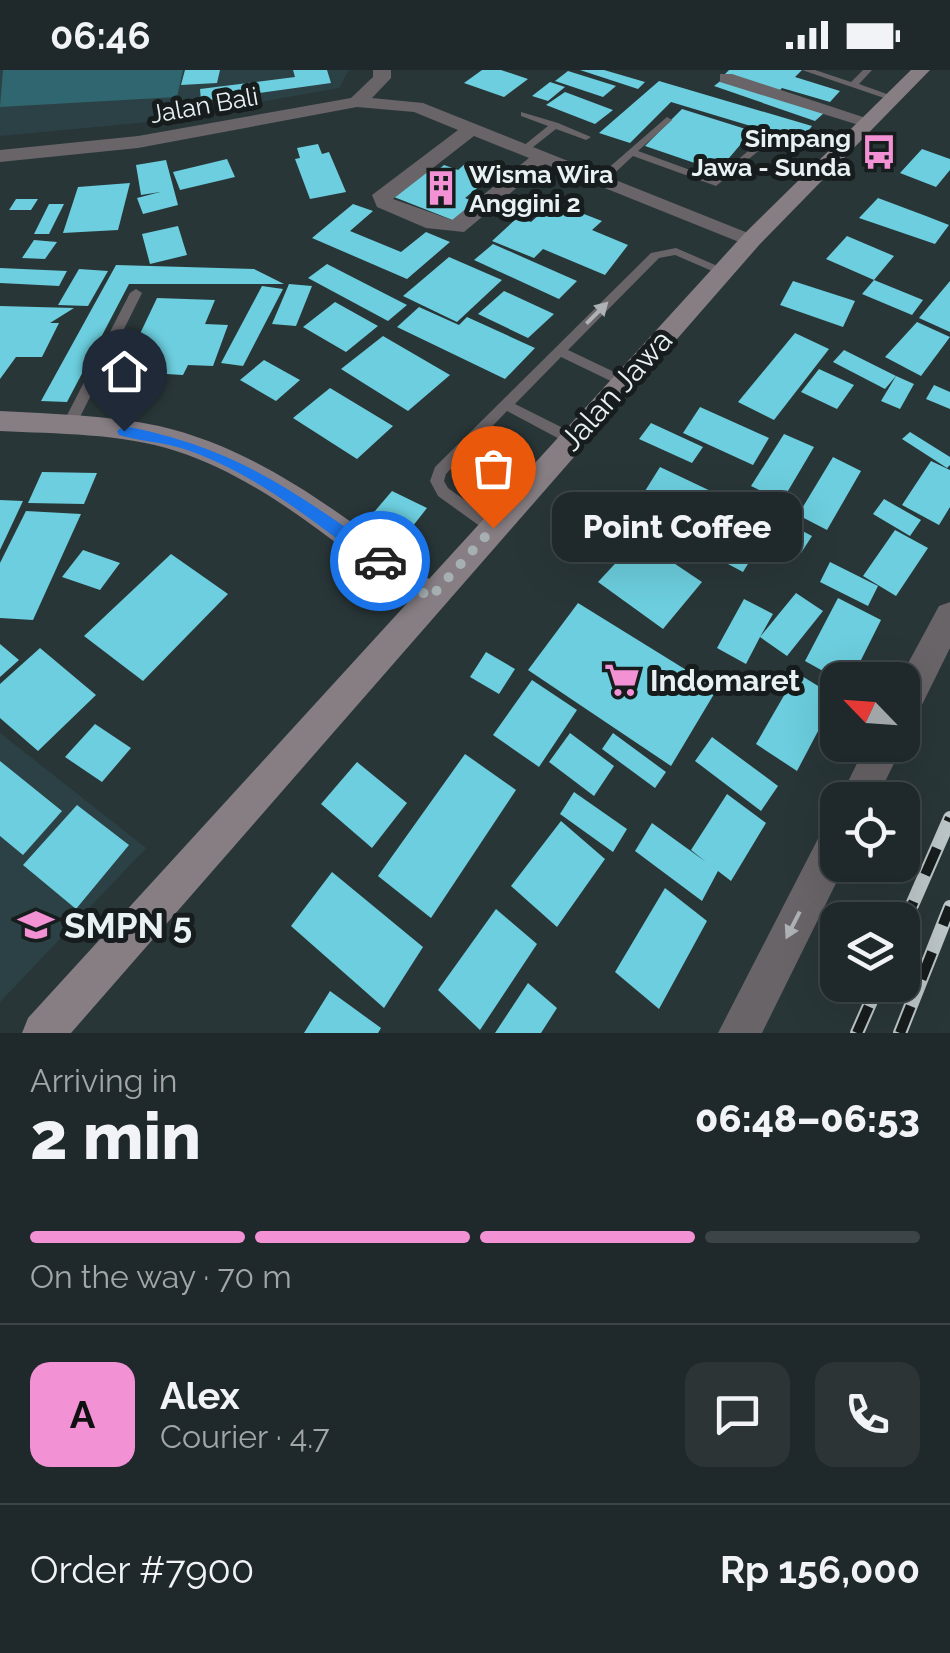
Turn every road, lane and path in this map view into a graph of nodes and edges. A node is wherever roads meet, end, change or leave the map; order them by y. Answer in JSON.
{"nodes":[{"id":1,"x":806,"y":70,"type":"edge"},
{"id":2,"x":868,"y":70,"type":"edge"},
{"id":3,"x":921,"y":70,"type":"edge"},
{"id":4,"x":382,"y":74,"type":"edge"},
{"id":5,"x":726,"y":78,"type":"dead end"},
{"id":6,"x":852,"y":86,"type":"junction"},
{"id":7,"x":893,"y":98,"type":"junction"},
{"id":8,"x":357,"y":102,"type":"junction"},
{"id":9,"x":418,"y":107,"type":"junction"},
{"id":10,"x":524,"y":114,"type":"dead end"},
{"id":11,"x":667,"y":120,"type":"dead end"},
{"id":12,"x":868,"y":122,"type":"junction"},
{"id":13,"x":555,"y":126,"type":"junction"},
{"id":14,"x":473,"y":128,"type":"junction"},
{"id":15,"x":586,"y":137,"type":"dead end"},
{"id":16,"x":758,"y":148,"type":"dead end"},
{"id":17,"x":534,"y":152,"type":"junction"},
{"id":18,"x":632,"y":152,"type":"junction"},
{"id":19,"x":0,"y":156,"type":"edge"},
{"id":20,"x":602,"y":179,"type":"junction"},
{"id":21,"x":752,"y":239,"type":"junction"},
{"id":22,"x":723,"y":271,"type":"junction"},
{"id":23,"x":136,"y":293,"type":"dead end"},
{"id":24,"x":560,"y":351,"type":"junction"},
{"id":25,"x":624,"y":382,"type":"junction"},
{"id":26,"x":506,"y":405,"type":"junction"},
{"id":27,"x":0,"y":421,"type":"edge"},
{"id":28,"x":69,"y":424,"type":"junction"},
{"id":29,"x":572,"y":439,"type":"junction"},
{"id":30,"x":493,"y":528,"type":"junction"},
{"id":31,"x":430,"y":598,"type":"junction"},
{"id":32,"x":950,"y":616,"type":"edge"},
{"id":33,"x":920,"y":675,"type":"edge"},
{"id":34,"x":820,"y":873,"type":"edge"},
{"id":35,"x":43,"y":1033,"type":"edge"},
{"id":36,"x":738,"y":1033,"type":"edge"}],
"edges":[{"from":1,"to":6,"type":"lane"},
{"from":2,"to":6,"type":"lane"},
{"from":3,"to":7,"type":"street","name":"Jalan Jawa"},
{"from":4,"to":8,"type":"street"},
{"from":4,"to":9,"type":"street"},
{"from":5,"to":12,"type":"street"},
{"from":6,"to":7,"type":"lane"},
{"from":7,"to":12,"type":"street","name":"Jalan Jawa"},
{"from":8,"to":9,"type":"street","name":"Jalan Bali"},
{"from":8,"to":19,"type":"street","name":"Jalan Bali"},
{"from":9,"to":14,"type":"street","name":"Jalan Bali"},
{"from":10,"to":13,"type":"lane"},
{"from":11,"to":18,"type":"lane"},
{"from":12,"to":21,"type":"street","name":"Jalan Jawa"},
{"from":13,"to":15,"type":"lane"},
{"from":13,"to":17,"type":"lane"},
{"from":14,"to":17,"type":"street","name":"Jalan Bali"},
{"from":14,"to":17,"type":"street"},
{"from":16,"to":18,"type":"lane"},
{"from":17,"to":20,"type":"street","name":"Jalan Bali"},
{"from":18,"to":20,"type":"lane"},
{"from":20,"to":21,"type":"street","name":"Jalan Bali"},
{"from":21,"to":22,"type":"street","name":"Jalan Jawa"},
{"from":24,"to":22,"type":"lane","one_way":true},
{"from":22,"to":25,"type":"street","name":"Jalan Jawa"},
{"from":23,"to":28,"type":"lane"},
{"from":24,"to":25,"type":"lane"},
{"from":24,"to":26,"type":"lane"},
{"from":25,"to":29,"type":"street","name":"Jalan Jawa"},
{"from":26,"to":29,"type":"lane"},
{"from":26,"to":30,"type":"lane"},
{"from":27,"to":28,"type":"street"},
{"from":28,"to":31,"type":"street"},
{"from":29,"to":30,"type":"street","name":"Jalan Jawa"},
{"from":30,"to":31,"type":"street","name":"Jalan Jawa"},
{"from":31,"to":35,"type":"street","name":"Jalan Jawa"},
{"from":32,"to":33,"type":"street"},
{"from":34,"to":36,"type":"street","one_way":true}]}
